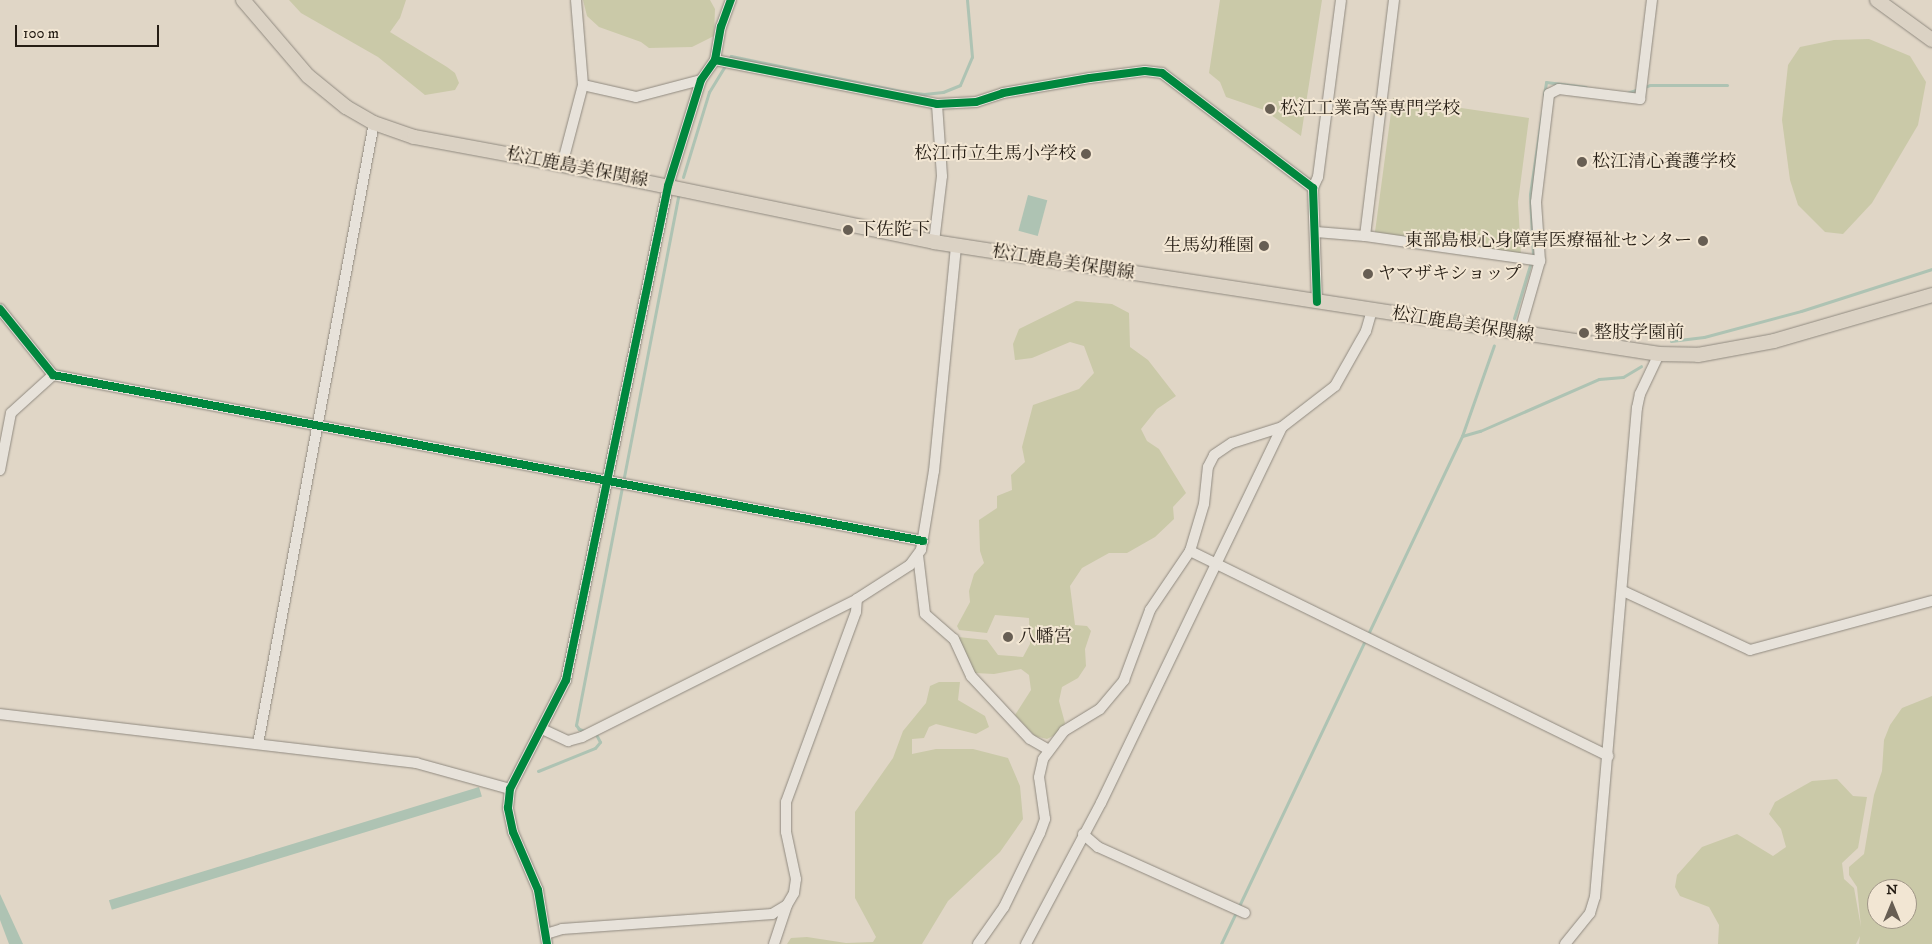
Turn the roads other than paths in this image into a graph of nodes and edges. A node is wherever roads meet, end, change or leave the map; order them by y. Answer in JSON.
{"nodes":[{"id":1,"x":243,"y":0,"type":"edge"},
{"id":2,"x":576,"y":0,"type":"edge"},
{"id":3,"x":731,"y":0,"type":"edge"},
{"id":4,"x":1342,"y":0,"type":"edge"},
{"id":5,"x":1394,"y":0,"type":"edge"},
{"id":6,"x":1652,"y":0,"type":"edge"},
{"id":7,"x":1877,"y":0,"type":"edge"},
{"id":8,"x":1932,"y":40,"type":"edge"},
{"id":9,"x":715,"y":60,"type":"junction"},
{"id":10,"x":702,"y":80,"type":"junction"},
{"id":11,"x":583,"y":85,"type":"junction"},
{"id":12,"x":937,"y":104,"type":"junction"},
{"id":13,"x":374,"y":123,"type":"junction"},
{"id":14,"x":562,"y":165,"type":"junction"},
{"id":15,"x":668,"y":186,"type":"junction"},
{"id":16,"x":1313,"y":188,"type":"junction"},
{"id":17,"x":1316,"y":232,"type":"junction"},
{"id":18,"x":1365,"y":236,"type":"junction"},
{"id":19,"x":934,"y":242,"type":"junction"},
{"id":20,"x":956,"y":246,"type":"junction"},
{"id":21,"x":1535,"y":260,"type":"junction"},
{"id":22,"x":1932,"y":295,"type":"edge"},
{"id":23,"x":1317,"y":302,"type":"junction"},
{"id":24,"x":0,"y":309,"type":"edge"},
{"id":25,"x":1372,"y":310,"type":"junction"},
{"id":26,"x":1519,"y":334,"type":"junction"},
{"id":27,"x":1660,"y":354,"type":"junction"},
{"id":28,"x":53,"y":375,"type":"junction"},
{"id":29,"x":319,"y":426,"type":"junction"},
{"id":30,"x":1282,"y":427,"type":"junction"},
{"id":31,"x":0,"y":470,"type":"edge"},
{"id":32,"x":607,"y":481,"type":"junction"},
{"id":33,"x":923,"y":541,"type":"junction"},
{"id":34,"x":1190,"y":551,"type":"junction"},
{"id":35,"x":918,"y":555,"type":"junction"},
{"id":36,"x":1216,"y":564,"type":"junction"},
{"id":37,"x":1623,"y":591,"type":"junction"},
{"id":38,"x":857,"y":599,"type":"junction"},
{"id":39,"x":1932,"y":601,"type":"edge"},
{"id":40,"x":0,"y":714,"type":"edge"},
{"id":41,"x":542,"y":729,"type":"junction"},
{"id":42,"x":258,"y":744,"type":"junction"},
{"id":43,"x":1049,"y":750,"type":"junction"},
{"id":44,"x":1609,"y":756,"type":"junction"},
{"id":45,"x":510,"y":788,"type":"junction"},
{"id":46,"x":1083,"y":834,"type":"junction"},
{"id":47,"x":787,"y":905,"type":"junction"},
{"id":48,"x":1245,"y":913,"type":"dead end"},
{"id":49,"x":546,"y":939,"type":"edge"},
{"id":50,"x":774,"y":944,"type":"edge"},
{"id":51,"x":978,"y":944,"type":"edge"},
{"id":52,"x":1026,"y":944,"type":"edge"},
{"id":53,"x":1565,"y":944,"type":"edge"}],
"edges":[{"from":1,"to":13,"type":"main road","name":"松江鹿島美保関線"},
{"from":2,"to":11,"type":"street"},
{"from":3,"to":9,"type":"street"},
{"from":4,"to":16,"type":"street"},
{"from":5,"to":18,"type":"street"},
{"from":6,"to":21,"type":"street"},
{"from":7,"to":8,"type":"main road"},
{"from":9,"to":10,"type":"street"},
{"from":9,"to":12,"type":"street"},
{"from":10,"to":11,"type":"street"},
{"from":10,"to":15,"type":"street"},
{"from":11,"to":14,"type":"street"},
{"from":12,"to":16,"type":"street"},
{"from":12,"to":19,"type":"street"},
{"from":13,"to":14,"type":"main road","name":"松江鹿島美保関線"},
{"from":13,"to":29,"type":"street"},
{"from":14,"to":15,"type":"main road","name":"松江鹿島美保関線"},
{"from":15,"to":19,"type":"main road","name":"松江鹿島美保関線"},
{"from":15,"to":32,"type":"street"},
{"from":16,"to":17,"type":"street"},
{"from":17,"to":18,"type":"street"},
{"from":17,"to":23,"type":"street"},
{"from":18,"to":21,"type":"street"},
{"from":19,"to":20,"type":"main road","name":"松江鹿島美保関線"},
{"from":20,"to":23,"type":"main road","name":"松江鹿島美保関線"},
{"from":20,"to":33,"type":"street"},
{"from":21,"to":26,"type":"street"},
{"from":22,"to":27,"type":"main road","name":"松江鹿島美保関線"},
{"from":23,"to":25,"type":"main road","name":"松江鹿島美保関線"},
{"from":24,"to":28,"type":"street"},
{"from":25,"to":26,"type":"main road","name":"松江鹿島美保関線"},
{"from":25,"to":30,"type":"street"},
{"from":26,"to":27,"type":"main road","name":"松江鹿島美保関線"},
{"from":27,"to":37,"type":"street"},
{"from":28,"to":29,"type":"street"},
{"from":28,"to":31,"type":"street"},
{"from":29,"to":32,"type":"street"},
{"from":29,"to":42,"type":"street"},
{"from":30,"to":34,"type":"street"},
{"from":30,"to":36,"type":"street"},
{"from":32,"to":33,"type":"street"},
{"from":32,"to":41,"type":"street"},
{"from":33,"to":35,"type":"street"},
{"from":34,"to":36,"type":"street"},
{"from":34,"to":43,"type":"street"},
{"from":35,"to":38,"type":"street"},
{"from":35,"to":43,"type":"street"},
{"from":36,"to":44,"type":"street"},
{"from":36,"to":46,"type":"street"},
{"from":37,"to":39,"type":"street"},
{"from":37,"to":44,"type":"street"},
{"from":38,"to":41,"type":"street"},
{"from":38,"to":47,"type":"street"},
{"from":40,"to":42,"type":"street"},
{"from":41,"to":45,"type":"street"},
{"from":42,"to":45,"type":"street"},
{"from":43,"to":51,"type":"street"},
{"from":44,"to":53,"type":"street"},
{"from":45,"to":49,"type":"street"},
{"from":46,"to":48,"type":"street"},
{"from":46,"to":52,"type":"street"},
{"from":47,"to":49,"type":"street"},
{"from":47,"to":50,"type":"street"}]}
